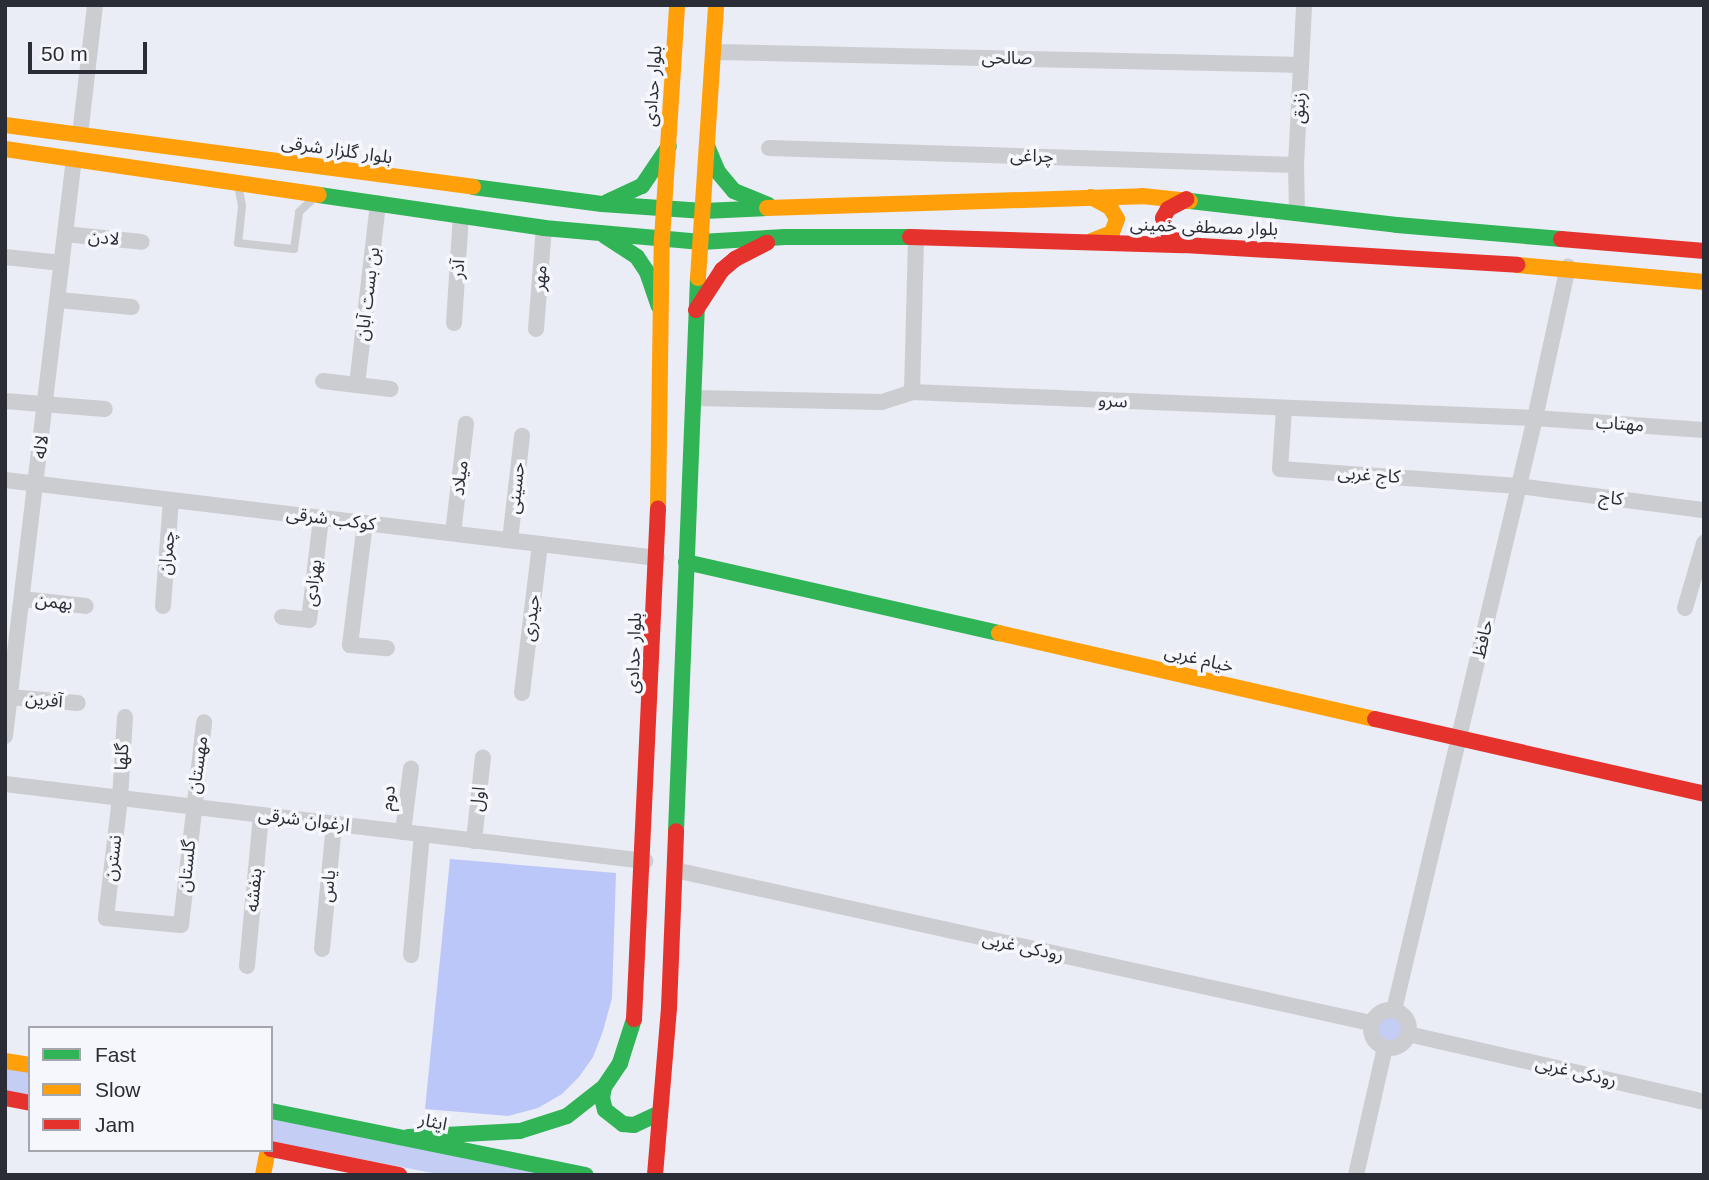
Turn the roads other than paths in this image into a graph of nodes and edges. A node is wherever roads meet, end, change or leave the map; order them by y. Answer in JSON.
{"nodes":[{"id":1,"x":95,"y":5,"type":"edge"},
{"id":2,"x":677,"y":5,"type":"edge"},
{"id":3,"x":716,"y":5,"type":"edge"},
{"id":4,"x":1304,"y":5,"type":"edge"},
{"id":5,"x":714,"y":52,"type":"junction"},
{"id":6,"x":1301,"y":65,"type":"junction"},
{"id":7,"x":5,"y":125,"type":"edge"},
{"id":8,"x":80,"y":135,"type":"junction"},
{"id":9,"x":668,"y":146,"type":"junction"},
{"id":10,"x":707,"y":146,"type":"junction"},
{"id":11,"x":769,"y":148,"type":"dead end"},
{"id":12,"x":5,"y":149,"type":"edge"},
{"id":13,"x":74,"y":158,"type":"junction"},
{"id":14,"x":1296,"y":165,"type":"junction"},
{"id":15,"x":237,"y":182,"type":"junction"},
{"id":16,"x":317,"y":194,"type":"junction"},
{"id":17,"x":1091,"y":197,"type":"junction"},
{"id":18,"x":1187,"y":200,"type":"junction"},
{"id":19,"x":378,"y":203,"type":"junction"},
{"id":20,"x":602,"y":204,"type":"junction"},
{"id":21,"x":664,"y":208,"type":"junction"},
{"id":22,"x":786,"y":208,"type":"junction"},
{"id":23,"x":704,"y":211,"type":"junction"},
{"id":24,"x":1297,"y":212,"type":"junction"},
{"id":25,"x":461,"y":215,"type":"junction"},
{"id":26,"x":544,"y":228,"type":"junction"},
{"id":27,"x":65,"y":234,"type":"junction"},
{"id":28,"x":601,"y":234,"type":"junction"},
{"id":29,"x":785,"y":237,"type":"junction"},
{"id":30,"x":916,"y":237,"type":"junction"},
{"id":31,"x":662,"y":239,"type":"junction"},
{"id":32,"x":142,"y":242,"type":"dead end"},
{"id":33,"x":702,"y":242,"type":"junction"},
{"id":34,"x":1091,"y":242,"type":"junction"},
{"id":35,"x":1184,"y":245,"type":"junction"},
{"id":36,"x":1704,"y":251,"type":"edge"},
{"id":37,"x":5,"y":257,"type":"edge"},
{"id":38,"x":62,"y":263,"type":"junction"},
{"id":39,"x":1568,"y":267,"type":"junction"},
{"id":40,"x":1704,"y":282,"type":"edge"},
{"id":41,"x":59,"y":300,"type":"junction"},
{"id":42,"x":659,"y":306,"type":"junction"},
{"id":43,"x":132,"y":307,"type":"dead end"},
{"id":44,"x":696,"y":310,"type":"junction"},
{"id":45,"x":454,"y":323,"type":"dead end"},
{"id":46,"x":536,"y":329,"type":"dead end"},
{"id":47,"x":323,"y":381,"type":"dead end"},
{"id":48,"x":357,"y":385,"type":"junction"},
{"id":49,"x":391,"y":389,"type":"dead end"},
{"id":50,"x":912,"y":392,"type":"junction"},
{"id":51,"x":693,"y":398,"type":"junction"},
{"id":52,"x":5,"y":401,"type":"edge"},
{"id":53,"x":47,"y":404,"type":"junction"},
{"id":54,"x":105,"y":409,"type":"dead end"},
{"id":55,"x":1284,"y":409,"type":"junction"},
{"id":56,"x":1535,"y":418,"type":"junction"},
{"id":57,"x":466,"y":424,"type":"dead end"},
{"id":58,"x":1704,"y":430,"type":"edge"},
{"id":59,"x":522,"y":436,"type":"dead end"},
{"id":60,"x":5,"y":480,"type":"edge"},
{"id":61,"x":36,"y":484,"type":"junction"},
{"id":62,"x":1518,"y":486,"type":"junction"},
{"id":63,"x":172,"y":500,"type":"junction"},
{"id":64,"x":1704,"y":510,"type":"edge"},
{"id":65,"x":321,"y":517,"type":"junction"},
{"id":66,"x":365,"y":523,"type":"junction"},
{"id":67,"x":453,"y":533,"type":"junction"},
{"id":68,"x":510,"y":540,"type":"junction"},
{"id":69,"x":1704,"y":543,"type":"edge"},
{"id":70,"x":540,"y":544,"type":"junction"},
{"id":71,"x":657,"y":558,"type":"junction"},
{"id":72,"x":686,"y":562,"type":"junction"},
{"id":73,"x":22,"y":599,"type":"junction"},
{"id":74,"x":86,"y":606,"type":"dead end"},
{"id":75,"x":163,"y":606,"type":"dead end"},
{"id":76,"x":1685,"y":608,"type":"dead end"},
{"id":77,"x":13,"y":615,"type":"edge"},
{"id":78,"x":282,"y":617,"type":"dead end"},
{"id":79,"x":387,"y":648,"type":"dead end"},
{"id":80,"x":522,"y":693,"type":"dead end"},
{"id":81,"x":10,"y":697,"type":"junction"},
{"id":82,"x":78,"y":703,"type":"dead end"},
{"id":83,"x":125,"y":717,"type":"dead end"},
{"id":84,"x":204,"y":722,"type":"dead end"},
{"id":85,"x":5,"y":736,"type":"edge"},
{"id":86,"x":1460,"y":738,"type":"junction"},
{"id":87,"x":483,"y":757,"type":"dead end"},
{"id":88,"x":411,"y":769,"type":"dead end"},
{"id":89,"x":5,"y":784,"type":"edge"},
{"id":90,"x":1704,"y":794,"type":"edge"},
{"id":91,"x":120,"y":798,"type":"junction"},
{"id":92,"x":193,"y":807,"type":"junction"},
{"id":93,"x":261,"y":815,"type":"junction"},
{"id":94,"x":334,"y":824,"type":"junction"},
{"id":95,"x":403,"y":832,"type":"junction"},
{"id":96,"x":422,"y":835,"type":"junction"},
{"id":97,"x":474,"y":841,"type":"junction"},
{"id":98,"x":645,"y":861,"type":"junction"},
{"id":99,"x":675,"y":870,"type":"junction"},
{"id":100,"x":181,"y":925,"type":"joint"},
{"id":101,"x":321,"y":949,"type":"dead end"},
{"id":102,"x":411,"y":955,"type":"dead end"},
{"id":103,"x":247,"y":966,"type":"dead end"},
{"id":104,"x":1394,"y":1010,"type":"junction"},
{"id":105,"x":1371,"y":1023,"type":"junction"},
{"id":106,"x":1408,"y":1034,"type":"junction"},
{"id":107,"x":1385,"y":1047,"type":"junction"},
{"id":108,"x":5,"y":1061,"type":"edge"},
{"id":109,"x":28,"y":1065,"type":"edge"},
{"id":110,"x":604,"y":1087,"type":"junction"},
{"id":111,"x":5,"y":1098,"type":"edge"},
{"id":112,"x":1704,"y":1102,"type":"edge"},
{"id":113,"x":28,"y":1103,"type":"edge"},
{"id":114,"x":273,"y":1111,"type":"edge"},
{"id":115,"x":660,"y":1113,"type":"junction"},
{"id":116,"x":408,"y":1137,"type":"junction"},
{"id":117,"x":273,"y":1151,"type":"edge"},
{"id":118,"x":269,"y":1152,"type":"edge"},
{"id":119,"x":263,"y":1175,"type":"edge"},
{"id":120,"x":399,"y":1175,"type":"edge"},
{"id":121,"x":586,"y":1175,"type":"edge"},
{"id":122,"x":655,"y":1175,"type":"edge"},
{"id":123,"x":1356,"y":1175,"type":"edge"}],
"edges":[{"from":1,"to":8,"type":"street"},
{"from":2,"to":9,"type":"main road","name":"بلوار حدادی"},
{"from":3,"to":5,"type":"main road"},
{"from":4,"to":6,"type":"street","name":"زنبق"},
{"from":5,"to":6,"type":"street","name":"صالحی"},
{"from":5,"to":10,"type":"main road"},
{"from":6,"to":14,"type":"street","name":"زنبق"},
{"from":7,"to":8,"type":"main road","name":"بلوار گلزار شرقی"},
{"from":8,"to":20,"type":"main road","name":"بلوار گلزار شرقی"},
{"from":9,"to":20,"type":"main road"},
{"from":9,"to":21,"type":"main road","name":"بلوار حدادی"},
{"from":10,"to":22,"type":"main road"},
{"from":10,"to":23,"type":"main road"},
{"from":11,"to":14,"type":"street","name":"چراغی"},
{"from":12,"to":13,"type":"main road"},
{"from":13,"to":15,"type":"main road"},
{"from":13,"to":27,"type":"street","name":"لاله"},
{"from":14,"to":24,"type":"street","name":"زنبق"},
{"from":15,"to":16,"type":"main road"},
{"from":15,"to":16,"type":"lane"},
{"from":16,"to":19,"type":"main road"},
{"from":17,"to":18,"type":"main road","name":"بلوار مصطفی خمینی"},
{"from":17,"to":22,"type":"main road","name":"بلوار مصطفی خمینی"},
{"from":17,"to":34,"type":"main road"},
{"from":18,"to":24,"type":"main road","name":"بلوار مصطفی خمینی"},
{"from":18,"to":35,"type":"main road"},
{"from":19,"to":25,"type":"main road"},
{"from":19,"to":48,"type":"street","name":"بن بست آبان"},
{"from":20,"to":21,"type":"main road","name":"بلوار گلزار شرقی"},
{"from":21,"to":23,"type":"main road","name":"بلوار گلزار شرقی"},
{"from":21,"to":31,"type":"main road","name":"بلوار حدادی"},
{"from":22,"to":23,"type":"main road","name":"بلوار مصطفی خمینی"},
{"from":23,"to":33,"type":"main road"},
{"from":24,"to":36,"type":"main road","name":"بلوار مصطفی خمینی"},
{"from":25,"to":26,"type":"main road"},
{"from":25,"to":45,"type":"street","name":"آذر"},
{"from":26,"to":28,"type":"main road"},
{"from":26,"to":46,"type":"street","name":"مهر"},
{"from":27,"to":32,"type":"street","name":"لادن"},
{"from":27,"to":38,"type":"street","name":"لاله"},
{"from":28,"to":31,"type":"main road"},
{"from":28,"to":42,"type":"main road"},
{"from":29,"to":30,"type":"main road","name":"بلوار مصطفی خمینی"},
{"from":29,"to":33,"type":"main road","name":"بلوار مصطفی خمینی"},
{"from":29,"to":44,"type":"main road"},
{"from":30,"to":34,"type":"main road","name":"بلوار مصطفی خمینی"},
{"from":30,"to":50,"type":"street"},
{"from":31,"to":33,"type":"main road","name":"بلوار مصطفی خمینی"},
{"from":31,"to":42,"type":"main road","name":"بلوار حدادی"},
{"from":33,"to":44,"type":"main road"},
{"from":34,"to":35,"type":"main road","name":"بلوار مصطفی خمینی"},
{"from":35,"to":39,"type":"main road","name":"بلوار مصطفی خمینی"},
{"from":37,"to":38,"type":"street"},
{"from":38,"to":41,"type":"street","name":"لاله"},
{"from":39,"to":40,"type":"main road","name":"بلوار مصطفی خمینی"},
{"from":39,"to":56,"type":"street","name":"حافظ"},
{"from":41,"to":43,"type":"street"},
{"from":41,"to":53,"type":"street","name":"لاله"},
{"from":42,"to":71,"type":"main road","name":"بلوار حدادی"},
{"from":44,"to":51,"type":"main road"},
{"from":47,"to":48,"type":"street"},
{"from":48,"to":49,"type":"street"},
{"from":50,"to":51,"type":"street","name":"سرو"},
{"from":50,"to":55,"type":"street","name":"سرو"},
{"from":51,"to":72,"type":"main road"},
{"from":52,"to":53,"type":"street"},
{"from":53,"to":54,"type":"street"},
{"from":53,"to":61,"type":"street","name":"لاله"},
{"from":55,"to":56,"type":"street","name":"سرو"},
{"from":55,"to":62,"type":"street","name":"کاج غربی"},
{"from":56,"to":58,"type":"street","name":"مهتاب"},
{"from":56,"to":62,"type":"street","name":"حافظ"},
{"from":57,"to":67,"type":"street","name":"میلاد"},
{"from":59,"to":68,"type":"street","name":"حسینی"},
{"from":60,"to":61,"type":"street","name":"کوکب شرقی"},
{"from":61,"to":63,"type":"street","name":"کوکب شرقی"},
{"from":61,"to":73,"type":"street","name":"لاله"},
{"from":62,"to":64,"type":"street","name":"کاج"},
{"from":62,"to":86,"type":"street","name":"حافظ"},
{"from":63,"to":65,"type":"street","name":"کوکب شرقی"},
{"from":63,"to":75,"type":"street","name":"چمران"},
{"from":65,"to":66,"type":"street","name":"کوکب شرقی"},
{"from":65,"to":78,"type":"street","name":"بهزادی"},
{"from":66,"to":67,"type":"street","name":"کوکب شرقی"},
{"from":66,"to":79,"type":"street"},
{"from":67,"to":68,"type":"street","name":"کوکب شرقی"},
{"from":68,"to":70,"type":"street","name":"کوکب شرقی"},
{"from":69,"to":76,"type":"street"},
{"from":70,"to":71,"type":"street","name":"کوکب شرقی"},
{"from":70,"to":80,"type":"street","name":"حیدری"},
{"from":71,"to":98,"type":"main road","name":"بلوار حدادی"},
{"from":72,"to":86,"type":"main road","name":"خیام غربی"},
{"from":72,"to":99,"type":"main road"},
{"from":73,"to":74,"type":"street","name":"بهمن"},
{"from":73,"to":77,"type":"street","name":"لاله"},
{"from":77,"to":81,"type":"street","name":"لاله"},
{"from":81,"to":82,"type":"street","name":"آفرین"},
{"from":81,"to":85,"type":"street","name":"لاله"},
{"from":83,"to":91,"type":"street","name":"گلها"},
{"from":84,"to":92,"type":"street","name":"مهستان"},
{"from":86,"to":90,"type":"main road","name":"خیام غربی"},
{"from":86,"to":104,"type":"street","name":"حافظ"},
{"from":87,"to":97,"type":"street","name":"اول"},
{"from":88,"to":95,"type":"street","name":"دوم"},
{"from":89,"to":91,"type":"street","name":"ارغوان شرقی"},
{"from":91,"to":92,"type":"street","name":"ارغوان شرقی"},
{"from":91,"to":100,"type":"street","name":"نسترن"},
{"from":92,"to":93,"type":"street","name":"ارغوان شرقی"},
{"from":92,"to":100,"type":"street","name":"گلستان"},
{"from":93,"to":94,"type":"street","name":"ارغوان شرقی"},
{"from":93,"to":103,"type":"street","name":"بنفشه"},
{"from":94,"to":95,"type":"street","name":"ارغوان شرقی"},
{"from":94,"to":101,"type":"street","name":"یاس"},
{"from":95,"to":96,"type":"street","name":"ارغوان شرقی"},
{"from":96,"to":97,"type":"street","name":"ارغوان شرقی"},
{"from":96,"to":102,"type":"street"},
{"from":97,"to":98,"type":"street","name":"ارغوان شرقی"},
{"from":98,"to":110,"type":"main road","name":"بلوار حدادی"},
{"from":99,"to":105,"type":"street","name":"رودکی غربی"},
{"from":99,"to":115,"type":"main road"},
{"from":104,"to":105,"type":"street"},
{"from":104,"to":106,"type":"street"},
{"from":105,"to":107,"type":"street"},
{"from":106,"to":107,"type":"street"},
{"from":106,"to":112,"type":"street","name":"رودکی غربی"},
{"from":107,"to":123,"type":"street"},
{"from":108,"to":109,"type":"main road"},
{"from":110,"to":115,"type":"main road"},
{"from":110,"to":116,"type":"main road","name":"بلوار حدادی"},
{"from":111,"to":113,"type":"main road"},
{"from":114,"to":116,"type":"main road","name":"ایثار"},
{"from":115,"to":122,"type":"main road"},
{"from":116,"to":121,"type":"main road","name":"ایثار"},
{"from":117,"to":120,"type":"main road"},
{"from":118,"to":119,"type":"main road"}]}
